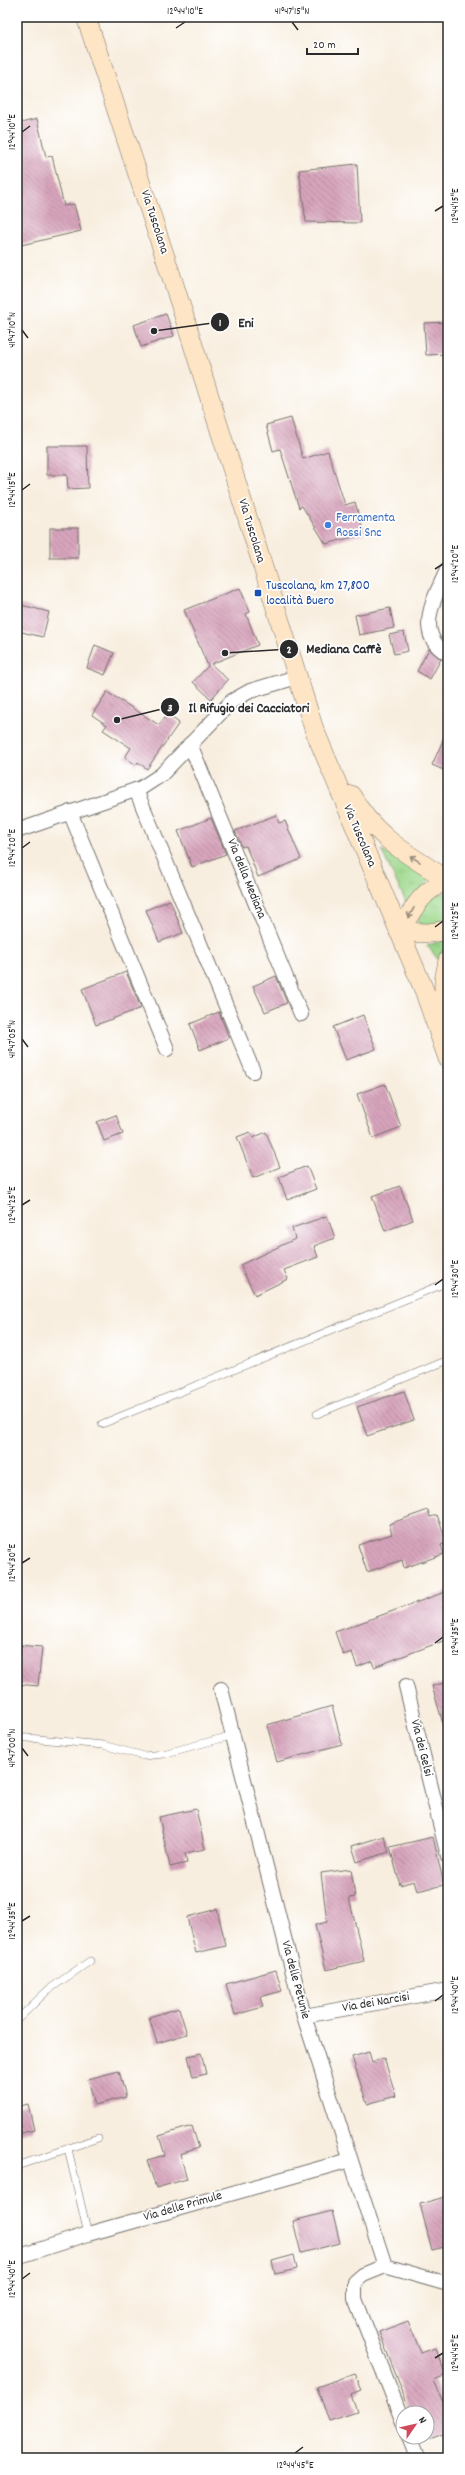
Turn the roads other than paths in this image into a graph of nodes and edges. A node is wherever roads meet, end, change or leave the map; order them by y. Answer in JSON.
{"nodes":[{"id":1,"x":86,"y":17,"type":"edge"},
{"id":2,"x":448,"y":568,"type":"edge"},
{"id":3,"x":448,"y":654,"type":"edge"},
{"id":4,"x":297,"y":677,"type":"junction"},
{"id":5,"x":314,"y":729,"type":"junction"},
{"id":6,"x":190,"y":744,"type":"junction"},
{"id":7,"x":136,"y":790,"type":"junction"},
{"id":8,"x":70,"y":812,"type":"junction"},
{"id":9,"x":17,"y":831,"type":"edge"},
{"id":10,"x":448,"y":880,"type":"edge"},
{"id":11,"x":448,"y":930,"type":"edge"},
{"id":12,"x":399,"y":932,"type":"junction"},
{"id":13,"x":448,"y":960,"type":"edge"},
{"id":14,"x":301,"y":1014,"type":"dead end"},
{"id":15,"x":167,"y":1049,"type":"dead end"},
{"id":16,"x":445,"y":1051,"type":"edge"},
{"id":17,"x":253,"y":1071,"type":"dead end"},
{"id":18,"x":448,"y":1282,"type":"edge"},
{"id":19,"x":448,"y":1360,"type":"edge"},
{"id":20,"x":317,"y":1414,"type":"dead end"},
{"id":21,"x":102,"y":1424,"type":"dead end"},
{"id":22,"x":406,"y":1686,"type":"dead end"},
{"id":23,"x":221,"y":1690,"type":"dead end"},
{"id":24,"x":234,"y":1735,"type":"junction"},
{"id":25,"x":17,"y":1737,"type":"edge"},
{"id":26,"x":448,"y":1856,"type":"edge"},
{"id":27,"x":90,"y":1961,"type":"dead end"},
{"id":28,"x":448,"y":1990,"type":"edge"},
{"id":29,"x":304,"y":2016,"type":"junction"},
{"id":30,"x":17,"y":2020,"type":"edge"},
{"id":31,"x":98,"y":2138,"type":"dead end"},
{"id":32,"x":68,"y":2148,"type":"junction"},
{"id":33,"x":350,"y":2160,"type":"junction"},
{"id":34,"x":17,"y":2166,"type":"edge"},
{"id":35,"x":88,"y":2234,"type":"junction"},
{"id":36,"x":17,"y":2257,"type":"edge"},
{"id":37,"x":385,"y":2266,"type":"junction"},
{"id":38,"x":448,"y":2284,"type":"edge"},
{"id":39,"x":397,"y":2405,"type":"edge"},
{"id":40,"x":412,"y":2445,"type":"edge"},
{"id":41,"x":417,"y":2458,"type":"edge"}],
"edges":[{"from":1,"to":4,"type":"main road","name":"Via Tuscolana"},
{"from":2,"to":3,"type":"street"},
{"from":4,"to":5,"type":"main road","name":"Via Tuscolana"},
{"from":4,"to":6,"type":"street"},
{"from":10,"to":5,"type":"main road","one_way":true},
{"from":5,"to":12,"type":"main road","name":"Via Tuscolana"},
{"from":6,"to":7,"type":"street"},
{"from":6,"to":14,"type":"street","name":"Via della Mediana"},
{"from":7,"to":8,"type":"street"},
{"from":7,"to":17,"type":"street"},
{"from":8,"to":9,"type":"street"},
{"from":8,"to":15,"type":"street"},
{"from":10,"to":12,"type":"main road","one_way":true},
{"from":11,"to":12,"type":"main road"},
{"from":12,"to":16,"type":"main road","name":"Via Tuscolana"},
{"from":13,"to":16,"type":"main road"},
{"from":18,"to":21,"type":"lane"},
{"from":19,"to":20,"type":"lane"},
{"from":22,"to":26,"type":"street","name":"Via dei Gelsi"},
{"from":23,"to":24,"type":"street","name":"Via delle Petunie"},
{"from":24,"to":25,"type":"lane"},
{"from":24,"to":29,"type":"street","name":"Via delle Petunie"},
{"from":27,"to":30,"type":"lane"},
{"from":28,"to":29,"type":"street","name":"Via dei Narcisi"},
{"from":29,"to":33,"type":"street","name":"Via delle Petunie"},
{"from":31,"to":32,"type":"lane"},
{"from":32,"to":34,"type":"lane"},
{"from":32,"to":35,"type":"lane"},
{"from":33,"to":35,"type":"street","name":"Via delle Primule"},
{"from":33,"to":37,"type":"street","name":"Via delle Petunie"},
{"from":35,"to":36,"type":"street","name":"Via delle Primule"},
{"from":37,"to":38,"type":"street"},
{"from":37,"to":39,"type":"street"},
{"from":40,"to":41,"type":"street"}]}
